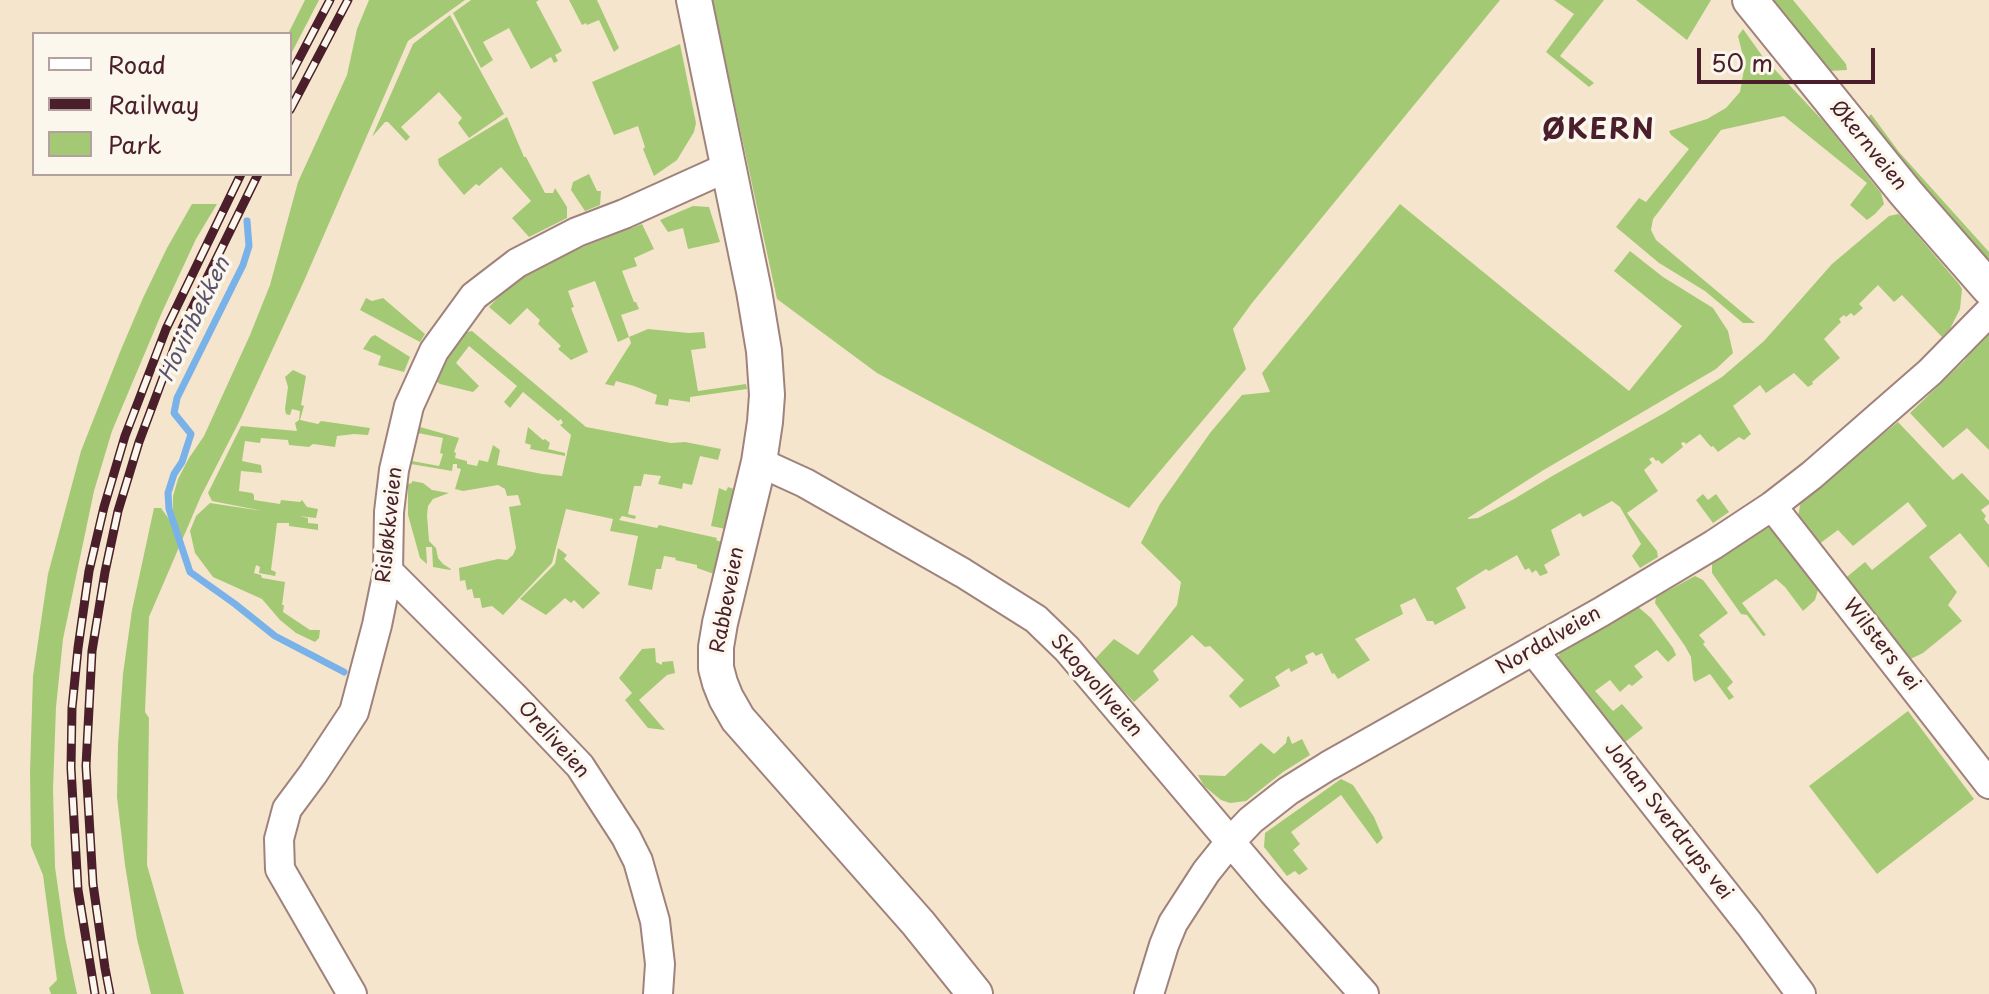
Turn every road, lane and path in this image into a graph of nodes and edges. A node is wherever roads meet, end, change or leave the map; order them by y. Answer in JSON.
{"nodes":[{"id":1,"x":694,"y":0,"type":"edge"},
{"id":2,"x":1750,"y":0,"type":"edge"},
{"id":3,"x":728,"y":167,"type":"junction"},
{"id":4,"x":1989,"y":288,"type":"edge"},
{"id":5,"x":1989,"y":312,"type":"edge"},
{"id":6,"x":759,"y":462,"type":"junction"},
{"id":7,"x":1772,"y":506,"type":"junction"},
{"id":8,"x":388,"y":571,"type":"junction"},
{"id":9,"x":1533,"y":650,"type":"junction"},
{"id":10,"x":1989,"y":784,"type":"edge"},
{"id":11,"x":1230,"y":842,"type":"junction"},
{"id":12,"x":352,"y":994,"type":"edge"},
{"id":13,"x":658,"y":994,"type":"edge"},
{"id":14,"x":975,"y":994,"type":"edge"},
{"id":15,"x":1149,"y":994,"type":"edge"},
{"id":16,"x":1364,"y":994,"type":"edge"},
{"id":17,"x":1801,"y":994,"type":"edge"}],
"edges":[{"from":1,"to":3,"type":"street"},
{"from":2,"to":4,"type":"street","name":"Økernveien"},
{"from":3,"to":6,"type":"street","name":"Rabbeveien"},
{"from":3,"to":8,"type":"street","name":"Risløkkveien"},
{"from":5,"to":7,"type":"street","name":"Nordalveien"},
{"from":6,"to":11,"type":"street","name":"Skogvollveien"},
{"from":6,"to":14,"type":"street","name":"Rabbeveien"},
{"from":7,"to":9,"type":"street","name":"Nordalveien"},
{"from":7,"to":10,"type":"street","name":"Wilsters vei"},
{"from":8,"to":12,"type":"street","name":"Risløkkveien"},
{"from":8,"to":13,"type":"street","name":"Oreliveien"},
{"from":9,"to":11,"type":"street","name":"Nordalveien"},
{"from":9,"to":17,"type":"street","name":"Johan Sverdrups vei"},
{"from":11,"to":15,"type":"street","name":"Nordalveien"},
{"from":11,"to":16,"type":"street","name":"Skogvollveien"}]}
